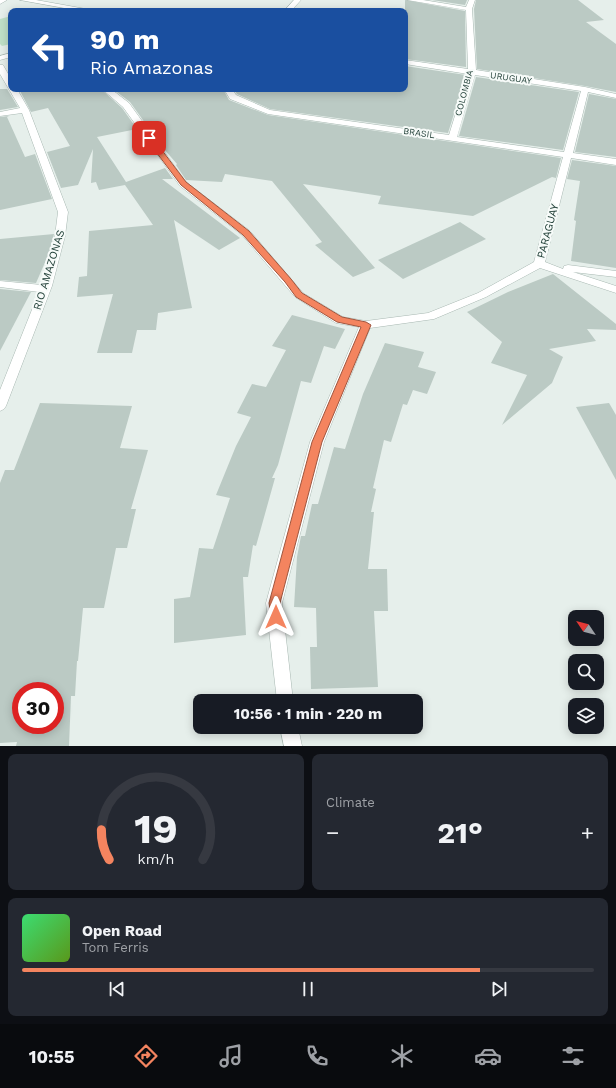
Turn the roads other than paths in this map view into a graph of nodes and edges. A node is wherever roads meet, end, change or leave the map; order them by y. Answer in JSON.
{"nodes":[{"id":1,"x":4,"y":0,"type":"edge"},
{"id":2,"x":23,"y":0,"type":"edge"},
{"id":3,"x":298,"y":0,"type":"edge"},
{"id":4,"x":410,"y":0,"type":"edge"},
{"id":5,"x":472,"y":0,"type":"edge"},
{"id":6,"x":0,"y":2,"type":"edge"},
{"id":7,"x":88,"y":4,"type":"dead end"},
{"id":8,"x":81,"y":8,"type":"joint"},
{"id":9,"x":290,"y":8,"type":"edge"},
{"id":10,"x":469,"y":9,"type":"junction"},
{"id":11,"x":408,"y":62,"type":"edge"},
{"id":12,"x":0,"y":67,"type":"edge"},
{"id":13,"x":472,"y":73,"type":"junction"},
{"id":14,"x":8,"y":81,"type":"edge"},
{"id":15,"x":585,"y":89,"type":"junction"},
{"id":16,"x":15,"y":92,"type":"edge"},
{"id":17,"x":110,"y":92,"type":"edge"},
{"id":18,"x":230,"y":92,"type":"edge"},
{"id":19,"x":616,"y":96,"type":"edge"},
{"id":20,"x":25,"y":110,"type":"junction"},
{"id":21,"x":0,"y":114,"type":"edge"},
{"id":22,"x":452,"y":138,"type":"junction"},
{"id":23,"x":568,"y":154,"type":"junction"},
{"id":24,"x":616,"y":162,"type":"edge"},
{"id":25,"x":539,"y":264,"type":"junction"},
{"id":26,"x":616,"y":274,"type":"edge"},
{"id":27,"x":0,"y":284,"type":"edge"},
{"id":28,"x":45,"y":289,"type":"junction"},
{"id":29,"x":616,"y":290,"type":"edge"},
{"id":30,"x":366,"y":325,"type":"junction"},
{"id":31,"x":0,"y":406,"type":"edge"},
{"id":32,"x":285,"y":694,"type":"edge"},
{"id":33,"x":290,"y":734,"type":"edge"},
{"id":34,"x":293,"y":746,"type":"edge"}],
"edges":[{"from":1,"to":6,"type":"street"},
{"from":2,"to":8,"type":"street"},
{"from":3,"to":9,"type":"street"},
{"from":4,"to":10,"type":"street"},
{"from":5,"to":10,"type":"street","name":"COLOMBIA"},
{"from":7,"to":8,"type":"street"},
{"from":10,"to":13,"type":"street","name":"COLOMBIA"},
{"from":11,"to":13,"type":"street","name":"URUGUAY"},
{"from":12,"to":14,"type":"street"},
{"from":13,"to":15,"type":"street","name":"URUGUAY"},
{"from":13,"to":22,"type":"street","name":"COLOMBIA"},
{"from":15,"to":19,"type":"street","name":"URUGUAY"},
{"from":15,"to":23,"type":"street","name":"PARAGUAY"},
{"from":16,"to":20,"type":"street","name":"RIO AMAZONAS"},
{"from":17,"to":30,"type":"street"},
{"from":18,"to":22,"type":"street","name":"BRASIL"},
{"from":20,"to":21,"type":"street"},
{"from":20,"to":28,"type":"street","name":"RIO AMAZONAS"},
{"from":22,"to":23,"type":"street","name":"BRASIL"},
{"from":23,"to":24,"type":"street","name":"BRASIL"},
{"from":23,"to":25,"type":"street","name":"PARAGUAY"},
{"from":25,"to":26,"type":"street"},
{"from":25,"to":29,"type":"street"},
{"from":25,"to":30,"type":"street","name":"PARAGUAY"},
{"from":27,"to":28,"type":"street"},
{"from":28,"to":31,"type":"street","name":"RIO AMAZONAS"},
{"from":30,"to":32,"type":"street"},
{"from":33,"to":34,"type":"street"}]}
